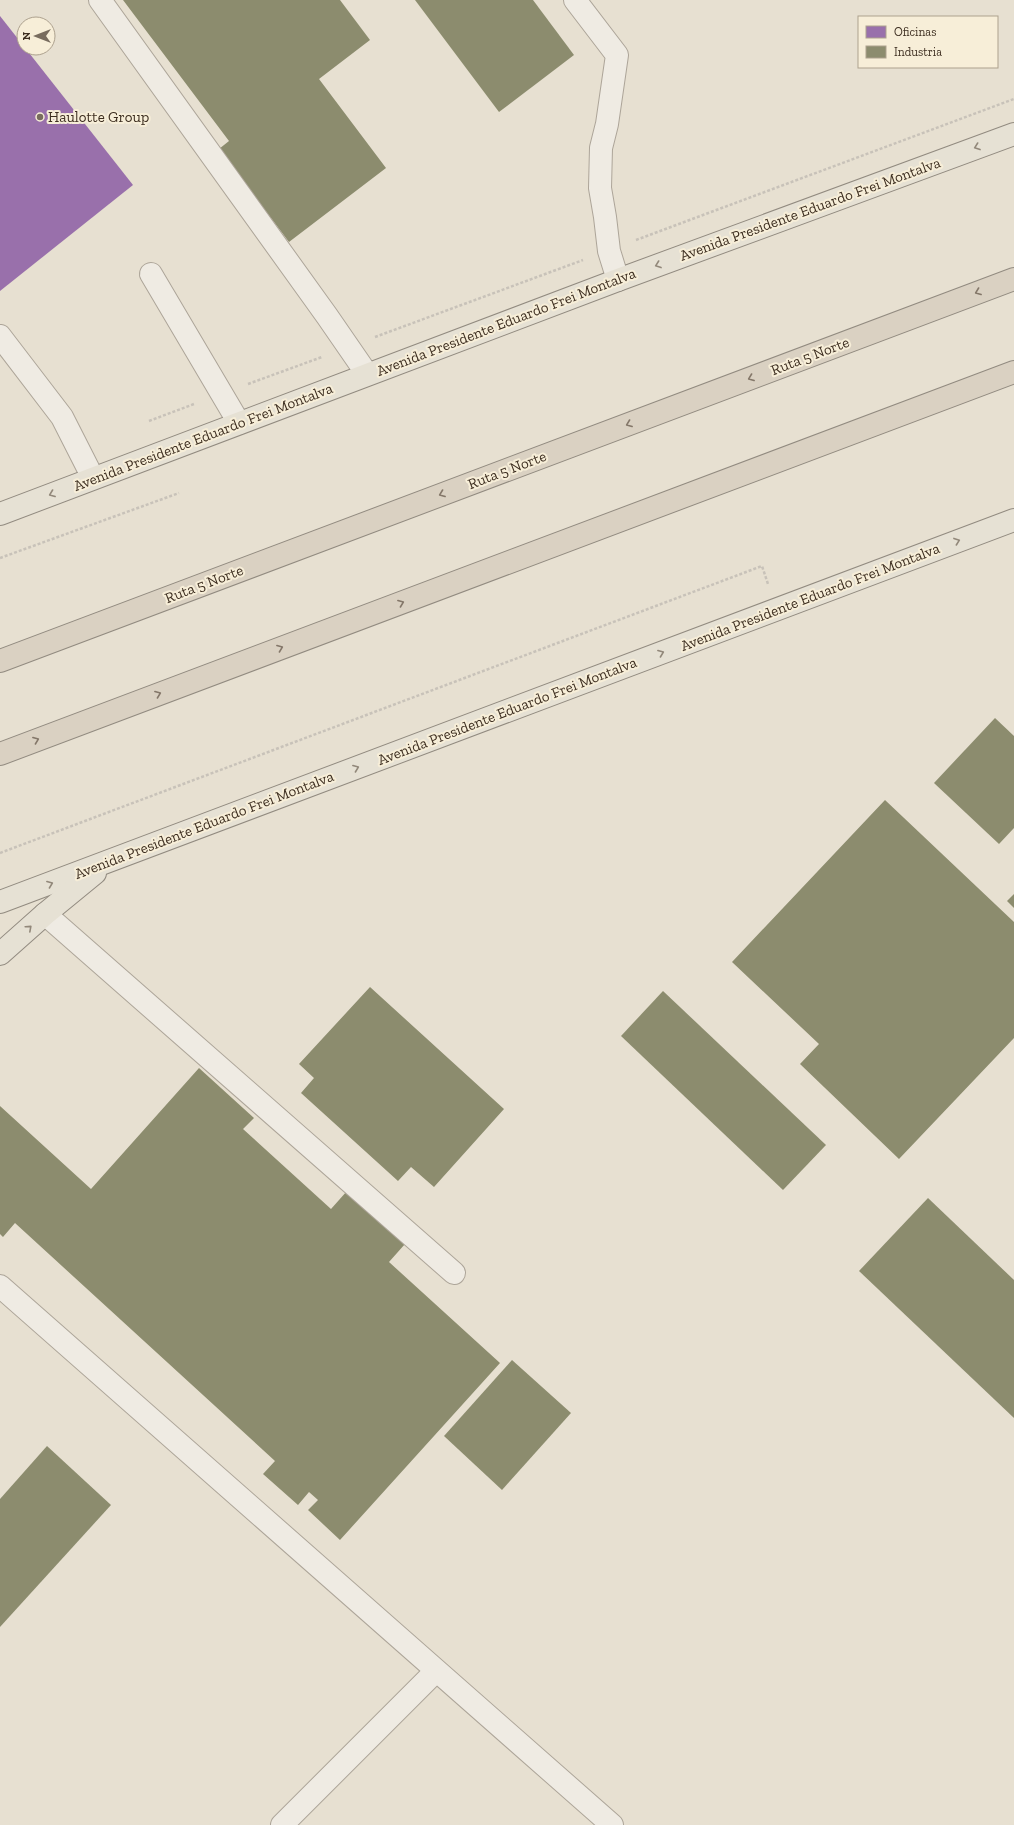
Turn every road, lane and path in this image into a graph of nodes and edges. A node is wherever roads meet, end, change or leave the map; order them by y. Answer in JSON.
{"nodes":[{"id":1,"x":100,"y":0,"type":"edge"},
{"id":2,"x":575,"y":0,"type":"edge"},
{"id":3,"x":1014,"y":134,"type":"edge"},
{"id":4,"x":152,"y":274,"type":"dead end"},
{"id":5,"x":1014,"y":279,"type":"edge"},
{"id":6,"x":618,"y":280,"type":"junction"},
{"id":7,"x":0,"y":336,"type":"edge"},
{"id":8,"x":1014,"y":372,"type":"edge"},
{"id":9,"x":367,"y":374,"type":"junction"},
{"id":10,"x":239,"y":423,"type":"junction"},
{"id":11,"x":93,"y":478,"type":"junction"},
{"id":12,"x":179,"y":493,"type":"dead end"},
{"id":13,"x":22,"y":506,"type":"junction"},
{"id":14,"x":0,"y":508,"type":"edge"},
{"id":15,"x":0,"y":514,"type":"edge"},
{"id":16,"x":1014,"y":520,"type":"edge"},
{"id":17,"x":0,"y":558,"type":"edge"},
{"id":18,"x":762,"y":566,"type":"dead end"},
{"id":19,"x":0,"y":661,"type":"edge"},
{"id":20,"x":0,"y":754,"type":"edge"},
{"id":21,"x":0,"y":853,"type":"edge"},
{"id":22,"x":110,"y":861,"type":"junction"},
{"id":23,"x":0,"y":902,"type":"edge"},
{"id":24,"x":44,"y":914,"type":"junction"},
{"id":25,"x":0,"y":954,"type":"edge"},
{"id":26,"x":454,"y":1273,"type":"dead end"},
{"id":27,"x":0,"y":1286,"type":"edge"},
{"id":28,"x":436,"y":1671,"type":"junction"},
{"id":29,"x":282,"y":1825,"type":"edge"},
{"id":30,"x":612,"y":1825,"type":"edge"}],
"edges":[{"from":1,"to":9,"type":"lane"},
{"from":2,"to":6,"type":"lane"},
{"from":3,"to":6,"type":"main road","name":"Avenida Presidente Eduardo Frei Montalva","one_way":true},
{"from":4,"to":10,"type":"lane"},
{"from":5,"to":19,"type":"highway","name":"Ruta 5 Norte","one_way":true},
{"from":6,"to":9,"type":"main road","name":"Avenida Presidente Eduardo Frei Montalva"},
{"from":7,"to":11,"type":"lane"},
{"from":20,"to":8,"type":"highway","one_way":true},
{"from":9,"to":10,"type":"main road","name":"Avenida Presidente Eduardo Frei Montalva"},
{"from":10,"to":11,"type":"main road","name":"Avenida Presidente Eduardo Frei Montalva"},
{"from":11,"to":13,"type":"main road","name":"Avenida Presidente Eduardo Frei Montalva","one_way":true},
{"from":12,"to":17,"type":"path"},
{"from":13,"to":14,"type":"main road"},
{"from":13,"to":15,"type":"main road","name":"Avenida Presidente Eduardo Frei Montalva"},
{"from":22,"to":16,"type":"main road","name":"Avenida Presidente Eduardo Frei Montalva","one_way":true},
{"from":18,"to":21,"type":"path"},
{"from":23,"to":22,"type":"main road","name":"Avenida Presidente Eduardo Frei Montalva","one_way":true},
{"from":22,"to":24,"type":"main road"},
{"from":25,"to":24,"type":"main road","one_way":true},
{"from":24,"to":26,"type":"lane"},
{"from":27,"to":28,"type":"lane"},
{"from":28,"to":29,"type":"lane"},
{"from":28,"to":30,"type":"lane"}]}
